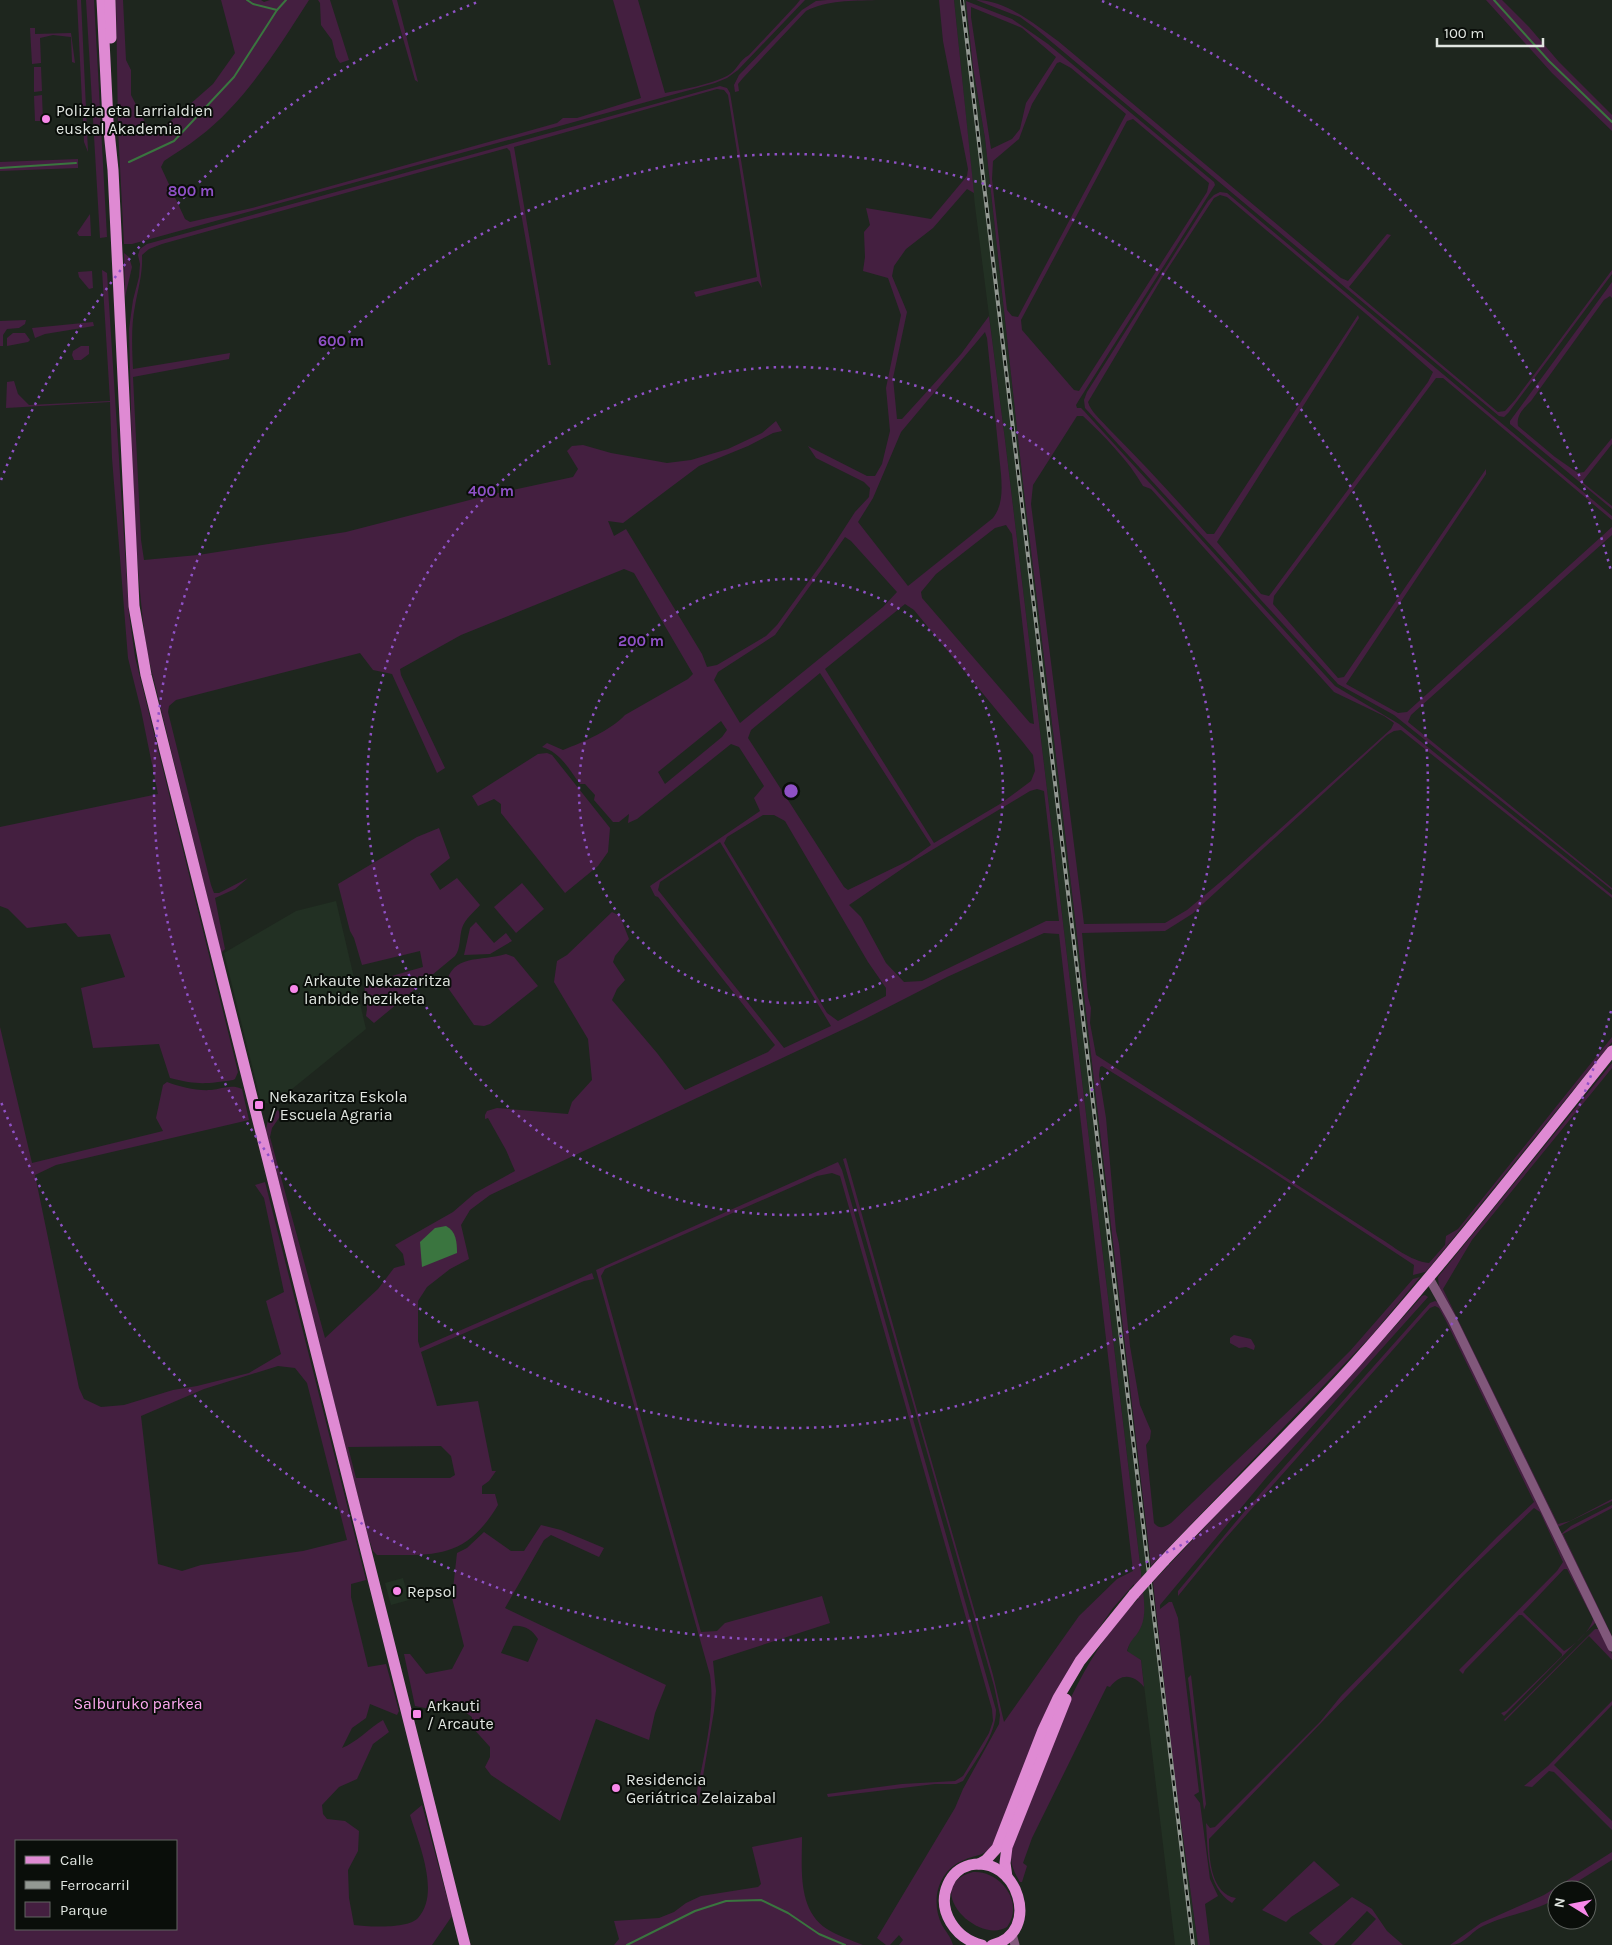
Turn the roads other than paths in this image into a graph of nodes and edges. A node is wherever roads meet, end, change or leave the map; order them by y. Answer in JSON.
{"nodes":[{"id":1,"x":102,"y":0,"type":"edge"},
{"id":2,"x":110,"y":0,"type":"edge"},
{"id":3,"x":113,"y":170,"type":"junction"},
{"id":4,"x":1612,"y":1051,"type":"edge"},
{"id":5,"x":1429,"y":1278,"type":"junction"},
{"id":6,"x":1100,"y":1636,"type":"junction"},
{"id":7,"x":1612,"y":1647,"type":"edge"},
{"id":8,"x":979,"y":1864,"type":"junction"},
{"id":9,"x":1007,"y":1877,"type":"junction"},
{"id":10,"x":960,"y":1940,"type":"edge"},
{"id":11,"x":1013,"y":1940,"type":"edge"},
{"id":12,"x":465,"y":1945,"type":"edge"},
{"id":13,"x":982,"y":1945,"type":"edge"},
{"id":14,"x":993,"y":1945,"type":"edge"}],
"edges":[{"from":1,"to":3,"type":"main road"},
{"from":2,"to":3,"type":"main road"},
{"from":3,"to":12,"type":"main road"},
{"from":4,"to":5,"type":"main road"},
{"from":5,"to":6,"type":"main road","bridge":true},
{"from":5,"to":7,"type":"street"},
{"from":6,"to":8,"type":"main road"},
{"from":6,"to":9,"type":"main road"},
{"from":8,"to":9,"type":"main road"},
{"from":8,"to":10,"type":"main road"},
{"from":9,"to":11,"type":"main road"},
{"from":10,"to":13,"type":"main road"},
{"from":11,"to":14,"type":"main road"}]}
